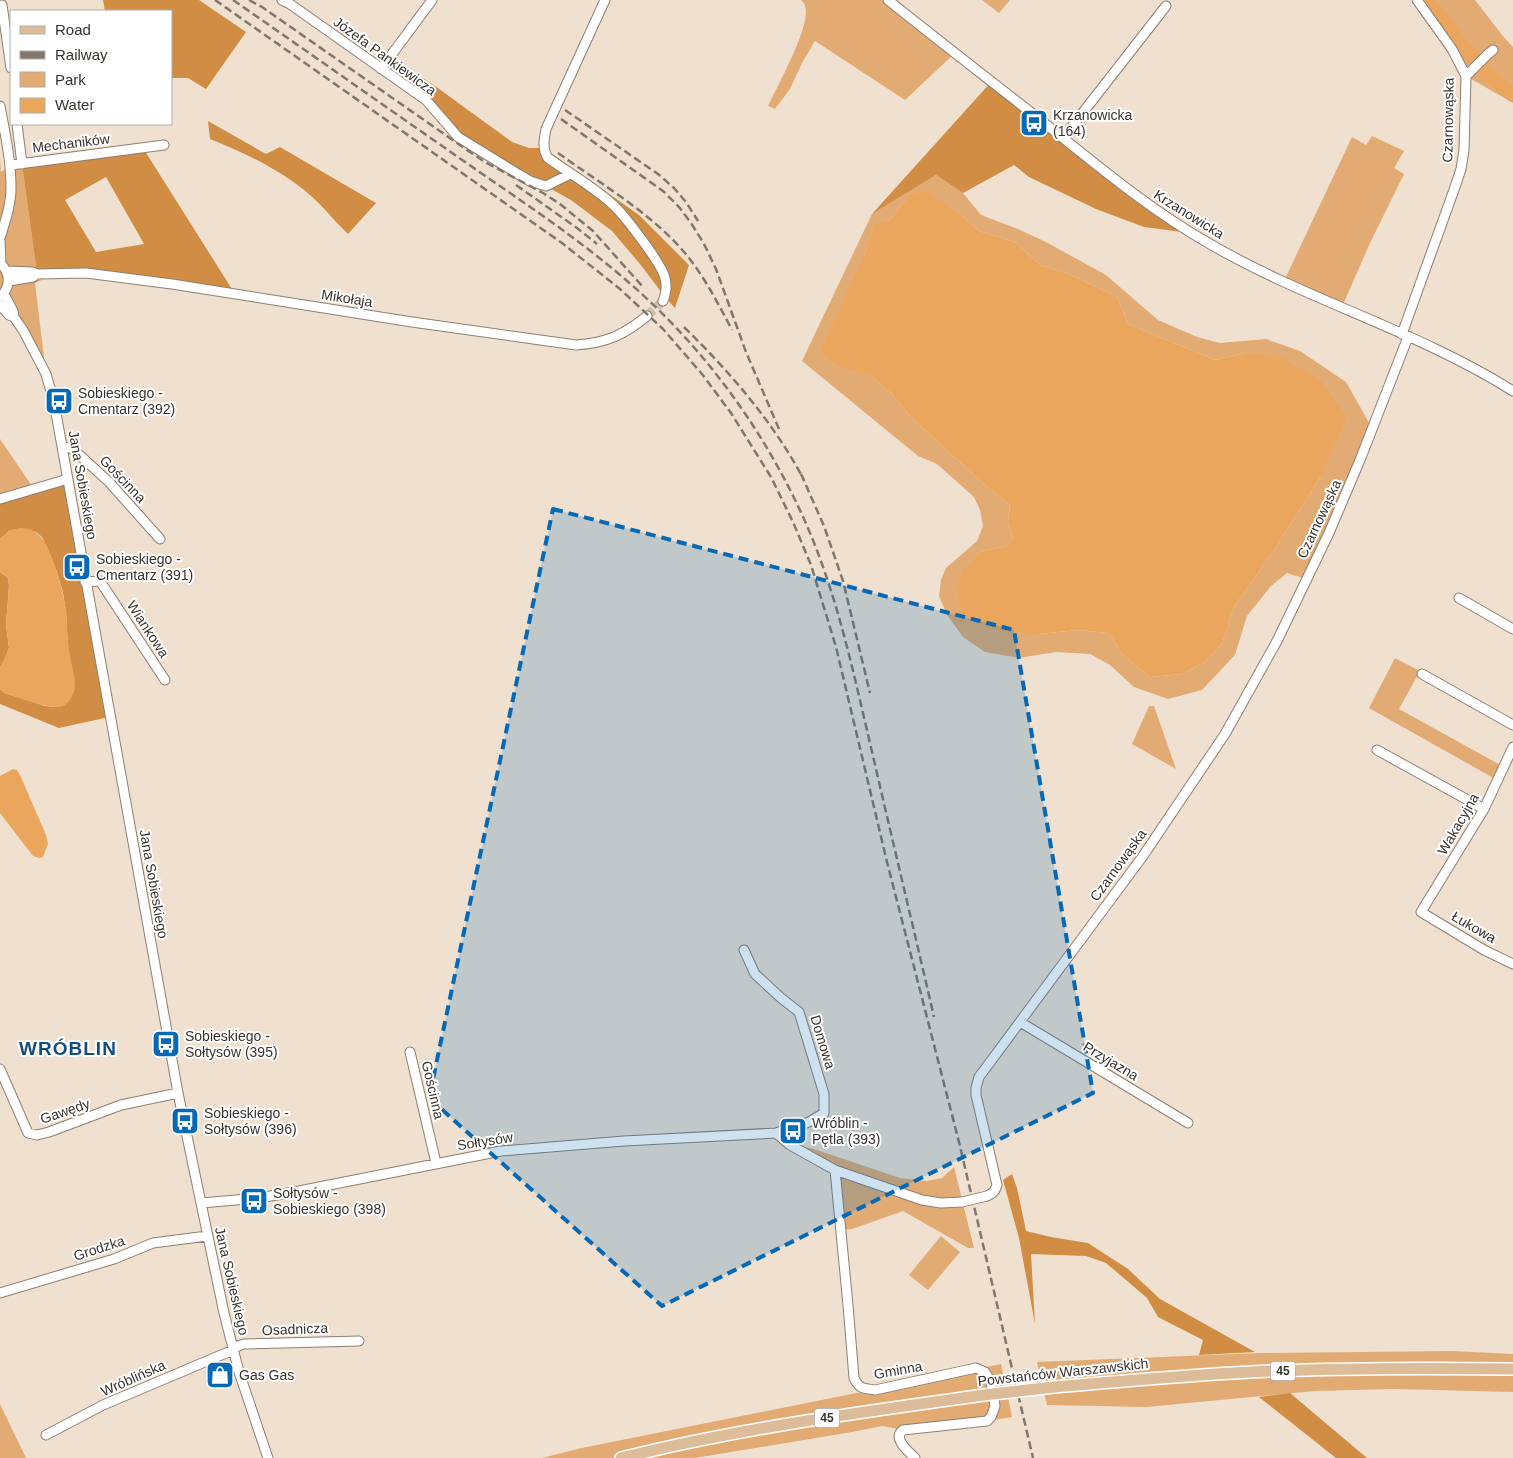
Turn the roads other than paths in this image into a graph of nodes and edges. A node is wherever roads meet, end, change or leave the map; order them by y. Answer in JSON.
{"nodes":[{"id":1,"x":282,"y":0,"type":"edge"},
{"id":2,"x":432,"y":0,"type":"edge"},
{"id":3,"x":605,"y":0,"type":"edge"},
{"id":4,"x":888,"y":0,"type":"edge"},
{"id":5,"x":1417,"y":0,"type":"edge"},
{"id":6,"x":2,"y":4,"type":"dead end"},
{"id":7,"x":1166,"y":6,"type":"dead end"},
{"id":8,"x":1493,"y":50,"type":"dead end"},
{"id":9,"x":10,"y":61,"type":"edge"},
{"id":10,"x":381,"y":69,"type":"junction"},
{"id":11,"x":1466,"y":76,"type":"junction"},
{"id":12,"x":0,"y":106,"type":"edge"},
{"id":13,"x":17,"y":125,"type":"edge"},
{"id":14,"x":1063,"y":138,"type":"junction"},
{"id":15,"x":164,"y":145,"type":"dead end"},
{"id":16,"x":22,"y":164,"type":"junction"},
{"id":17,"x":10,"y":165,"type":"junction"},
{"id":18,"x":570,"y":174,"type":"junction"},
{"id":19,"x":0,"y":239,"type":"edge"},
{"id":20,"x":2,"y":266,"type":"edge"},
{"id":21,"x":37,"y":274,"type":"junction"},
{"id":22,"x":9,"y":281,"type":"junction"},
{"id":23,"x":2,"y":296,"type":"edge"},
{"id":24,"x":662,"y":300,"type":"tunnel mouth"},
{"id":25,"x":0,"y":305,"type":"edge"},
{"id":26,"x":647,"y":316,"type":"tunnel mouth"},
{"id":27,"x":14,"y":317,"type":"junction"},
{"id":28,"x":1405,"y":336,"type":"junction"},
{"id":29,"x":1513,"y":391,"type":"edge"},
{"id":30,"x":62,"y":446,"type":"junction"},
{"id":31,"x":68,"y":479,"type":"junction"},
{"id":32,"x":0,"y":499,"type":"edge"},
{"id":33,"x":160,"y":539,"type":"dead end"},
{"id":34,"x":85,"y":582,"type":"junction"},
{"id":35,"x":1459,"y":598,"type":"dead end"},
{"id":36,"x":1513,"y":628,"type":"edge"},
{"id":37,"x":1422,"y":674,"type":"dead end"},
{"id":38,"x":165,"y":680,"type":"dead end"},
{"id":39,"x":1513,"y":725,"type":"edge"},
{"id":40,"x":1513,"y":747,"type":"edge"},
{"id":41,"x":1377,"y":750,"type":"dead end"},
{"id":42,"x":1484,"y":809,"type":"junction"},
{"id":43,"x":1422,"y":912,"type":"joint"},
{"id":44,"x":744,"y":950,"type":"dead end"},
{"id":45,"x":1513,"y":964,"type":"edge"},
{"id":46,"x":1020,"y":1022,"type":"junction"},
{"id":47,"x":410,"y":1052,"type":"dead end"},
{"id":48,"x":0,"y":1069,"type":"edge"},
{"id":49,"x":178,"y":1093,"type":"junction"},
{"id":50,"x":1188,"y":1123,"type":"dead end"},
{"id":51,"x":776,"y":1133,"type":"junction"},
{"id":52,"x":436,"y":1163,"type":"junction"},
{"id":53,"x":835,"y":1170,"type":"junction"},
{"id":54,"x":200,"y":1203,"type":"junction"},
{"id":55,"x":207,"y":1236,"type":"junction"},
{"id":56,"x":0,"y":1293,"type":"edge"},
{"id":57,"x":359,"y":1341,"type":"dead end"},
{"id":58,"x":233,"y":1350,"type":"junction"},
{"id":59,"x":1513,"y":1369,"type":"edge"},
{"id":60,"x":46,"y":1436,"type":"dead end"},
{"id":61,"x":268,"y":1458,"type":"edge"},
{"id":62,"x":621,"y":1458,"type":"edge"},
{"id":63,"x":915,"y":1458,"type":"edge"}],
"edges":[{"from":1,"to":10,"type":"street","name":"Józefa Pankiewicza"},
{"from":2,"to":10,"type":"street"},
{"from":3,"to":18,"type":"street"},
{"from":4,"to":14,"type":"street","name":"Krzanowicka"},
{"from":5,"to":11,"type":"street","name":"Czarnowąska"},
{"from":6,"to":9,"type":"street"},
{"from":7,"to":14,"type":"street"},
{"from":8,"to":11,"type":"street"},
{"from":10,"to":18,"type":"street","name":"Józefa Pankiewicza"},
{"from":11,"to":28,"type":"street","name":"Czarnowąska"},
{"from":12,"to":17,"type":"street"},
{"from":13,"to":16,"type":"street"},
{"from":14,"to":28,"type":"street","name":"Krzanowicka"},
{"from":15,"to":16,"type":"street","name":"Mechaników"},
{"from":16,"to":17,"type":"street","name":"Mechaników"},
{"from":17,"to":19,"type":"street"},
{"from":18,"to":24,"type":"street"},
{"from":19,"to":20,"type":"street"},
{"from":20,"to":21,"type":"street","name":"Mikołaja"},
{"from":20,"to":22,"type":"street"},
{"from":21,"to":22,"type":"street","name":"Mikołaja"},
{"from":21,"to":26,"type":"street","name":"Mikołaja"},
{"from":22,"to":23,"type":"street"},
{"from":23,"to":27,"type":"street","name":"Jana Sobieskiego"},
{"from":25,"to":27,"type":"street","name":"Jana Sobieskiego"},
{"from":27,"to":30,"type":"street","name":"Jana Sobieskiego"},
{"from":28,"to":29,"type":"street","name":"Krzanowicka"},
{"from":28,"to":46,"type":"street","name":"Czarnowąska"},
{"from":30,"to":31,"type":"street","name":"Jana Sobieskiego"},
{"from":30,"to":33,"type":"street","name":"Gościnna"},
{"from":31,"to":32,"type":"street"},
{"from":31,"to":34,"type":"street","name":"Jana Sobieskiego"},
{"from":34,"to":38,"type":"street","name":"Wiankowa"},
{"from":34,"to":49,"type":"street","name":"Jana Sobieskiego"},
{"from":35,"to":36,"type":"street"},
{"from":37,"to":39,"type":"street"},
{"from":40,"to":42,"type":"street","name":"Wakacyjna"},
{"from":41,"to":42,"type":"street"},
{"from":42,"to":43,"type":"street","name":"Wakacyjna"},
{"from":43,"to":45,"type":"street","name":"Łukowa"},
{"from":44,"to":51,"type":"street","name":"Domowa"},
{"from":46,"to":50,"type":"street","name":"Przyjazna"},
{"from":46,"to":53,"type":"street","name":"Czarnowąska","bridge":true},
{"from":47,"to":52,"type":"street","name":"Gościnna"},
{"from":48,"to":49,"type":"street","name":"Gawędy"},
{"from":49,"to":54,"type":"street","name":"Jana Sobieskiego"},
{"from":51,"to":52,"type":"street","name":"Sołtysów"},
{"from":51,"to":53,"type":"street","name":"Czarnowąska"},
{"from":52,"to":54,"type":"street","name":"Sołtysów"},
{"from":53,"to":63,"type":"street","name":"Gminna"},
{"from":54,"to":55,"type":"street","name":"Jana Sobieskiego"},
{"from":55,"to":56,"type":"street","name":"Grodzka"},
{"from":55,"to":58,"type":"street","name":"Jana Sobieskiego"},
{"from":57,"to":58,"type":"street","name":"Osadnicza"},
{"from":58,"to":60,"type":"street","name":"Wróblińska"},
{"from":58,"to":61,"type":"street","name":"Jana Sobieskiego"},
{"from":59,"to":62,"type":"main road","name":"Powstańców Warszawskich","number":"45","bridge":true}]}
